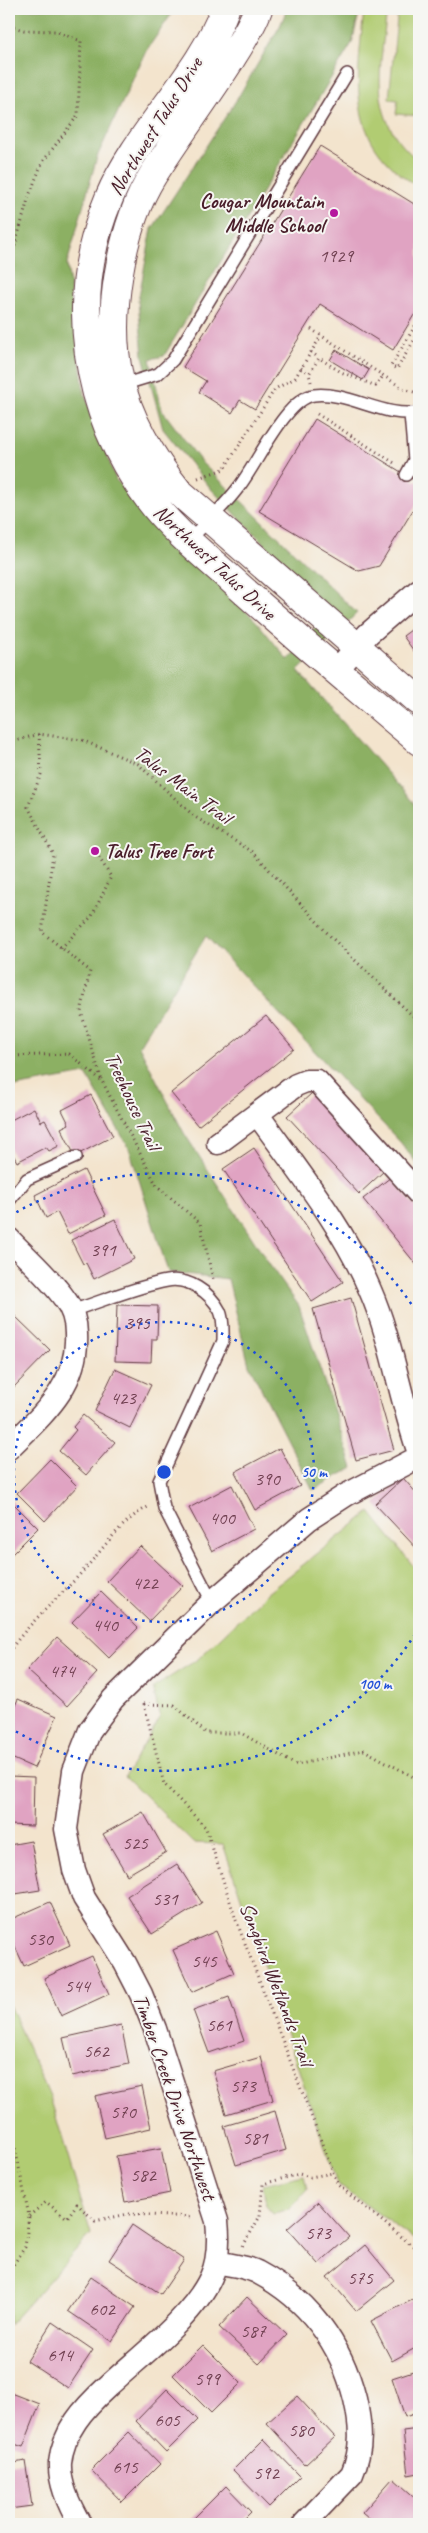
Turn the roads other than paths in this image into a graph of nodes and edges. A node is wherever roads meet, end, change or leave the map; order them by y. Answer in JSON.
{"nodes":[{"id":1,"x":225,"y":9,"type":"edge"},
{"id":2,"x":258,"y":9,"type":"edge"},
{"id":3,"x":347,"y":74,"type":"dead end"},
{"id":4,"x":110,"y":389,"type":"junction"},
{"id":5,"x":415,"y":413,"type":"edge"},
{"id":6,"x":403,"y":470,"type":"road end"},
{"id":7,"x":209,"y":520,"type":"junction"},
{"id":8,"x":189,"y":541,"type":"junction"},
{"id":9,"x":419,"y":590,"type":"edge"},
{"id":10,"x":356,"y":646,"type":"junction"},
{"id":11,"x":336,"y":671,"type":"junction"},
{"id":12,"x":419,"y":701,"type":"edge"},
{"id":13,"x":419,"y":741,"type":"edge"},
{"id":14,"x":258,"y":1115,"type":"junction"},
{"id":15,"x":218,"y":1143,"type":"dead end"},
{"id":16,"x":76,"y":1157,"type":"dead end"},
{"id":17,"x":419,"y":1194,"type":"edge"},
{"id":18,"x":9,"y":1201,"type":"edge"},
{"id":19,"x":9,"y":1239,"type":"edge"},
{"id":20,"x":71,"y":1310,"type":"junction"},
{"id":21,"x":9,"y":1448,"type":"edge"},
{"id":22,"x":419,"y":1453,"type":"edge"},
{"id":23,"x":419,"y":1458,"type":"edge"},
{"id":24,"x":212,"y":1602,"type":"junction"},
{"id":25,"x":216,"y":2262,"type":"junction"},
{"id":26,"x":80,"y":2524,"type":"edge"},
{"id":27,"x":304,"y":2524,"type":"edge"}],
"edges":[{"from":1,"to":4,"type":"street","name":"Northwest Talus Drive"},
{"from":2,"to":4,"type":"street","name":"Northwest Talus Drive"},
{"from":3,"to":4,"type":"lane"},
{"from":4,"to":7,"type":"street","name":"Northwest Talus Drive"},
{"from":4,"to":8,"type":"street","name":"Northwest Talus Drive"},
{"from":5,"to":6,"type":"lane"},
{"from":5,"to":7,"type":"lane"},
{"from":7,"to":8,"type":"lane"},
{"from":7,"to":10,"type":"street","name":"Northwest Talus Drive"},
{"from":8,"to":11,"type":"street","name":"Northwest Talus Drive"},
{"from":9,"to":10,"type":"street"},
{"from":10,"to":11,"type":"street"},
{"from":10,"to":12,"type":"street","name":"Northwest Talus Drive"},
{"from":11,"to":13,"type":"street","name":"Northwest Talus Drive"},
{"from":14,"to":15,"type":"street"},
{"from":14,"to":17,"type":"street"},
{"from":14,"to":22,"type":"street"},
{"from":16,"to":18,"type":"lane"},
{"from":19,"to":20,"type":"street"},
{"from":20,"to":21,"type":"street"},
{"from":20,"to":24,"type":"lane"},
{"from":23,"to":24,"type":"street","name":"Timber Creek Drive Northwest"},
{"from":24,"to":25,"type":"street","name":"Timber Creek Drive Northwest"},
{"from":25,"to":26,"type":"street","name":"Timber Creek Drive Northwest"},
{"from":25,"to":27,"type":"street"}]}
